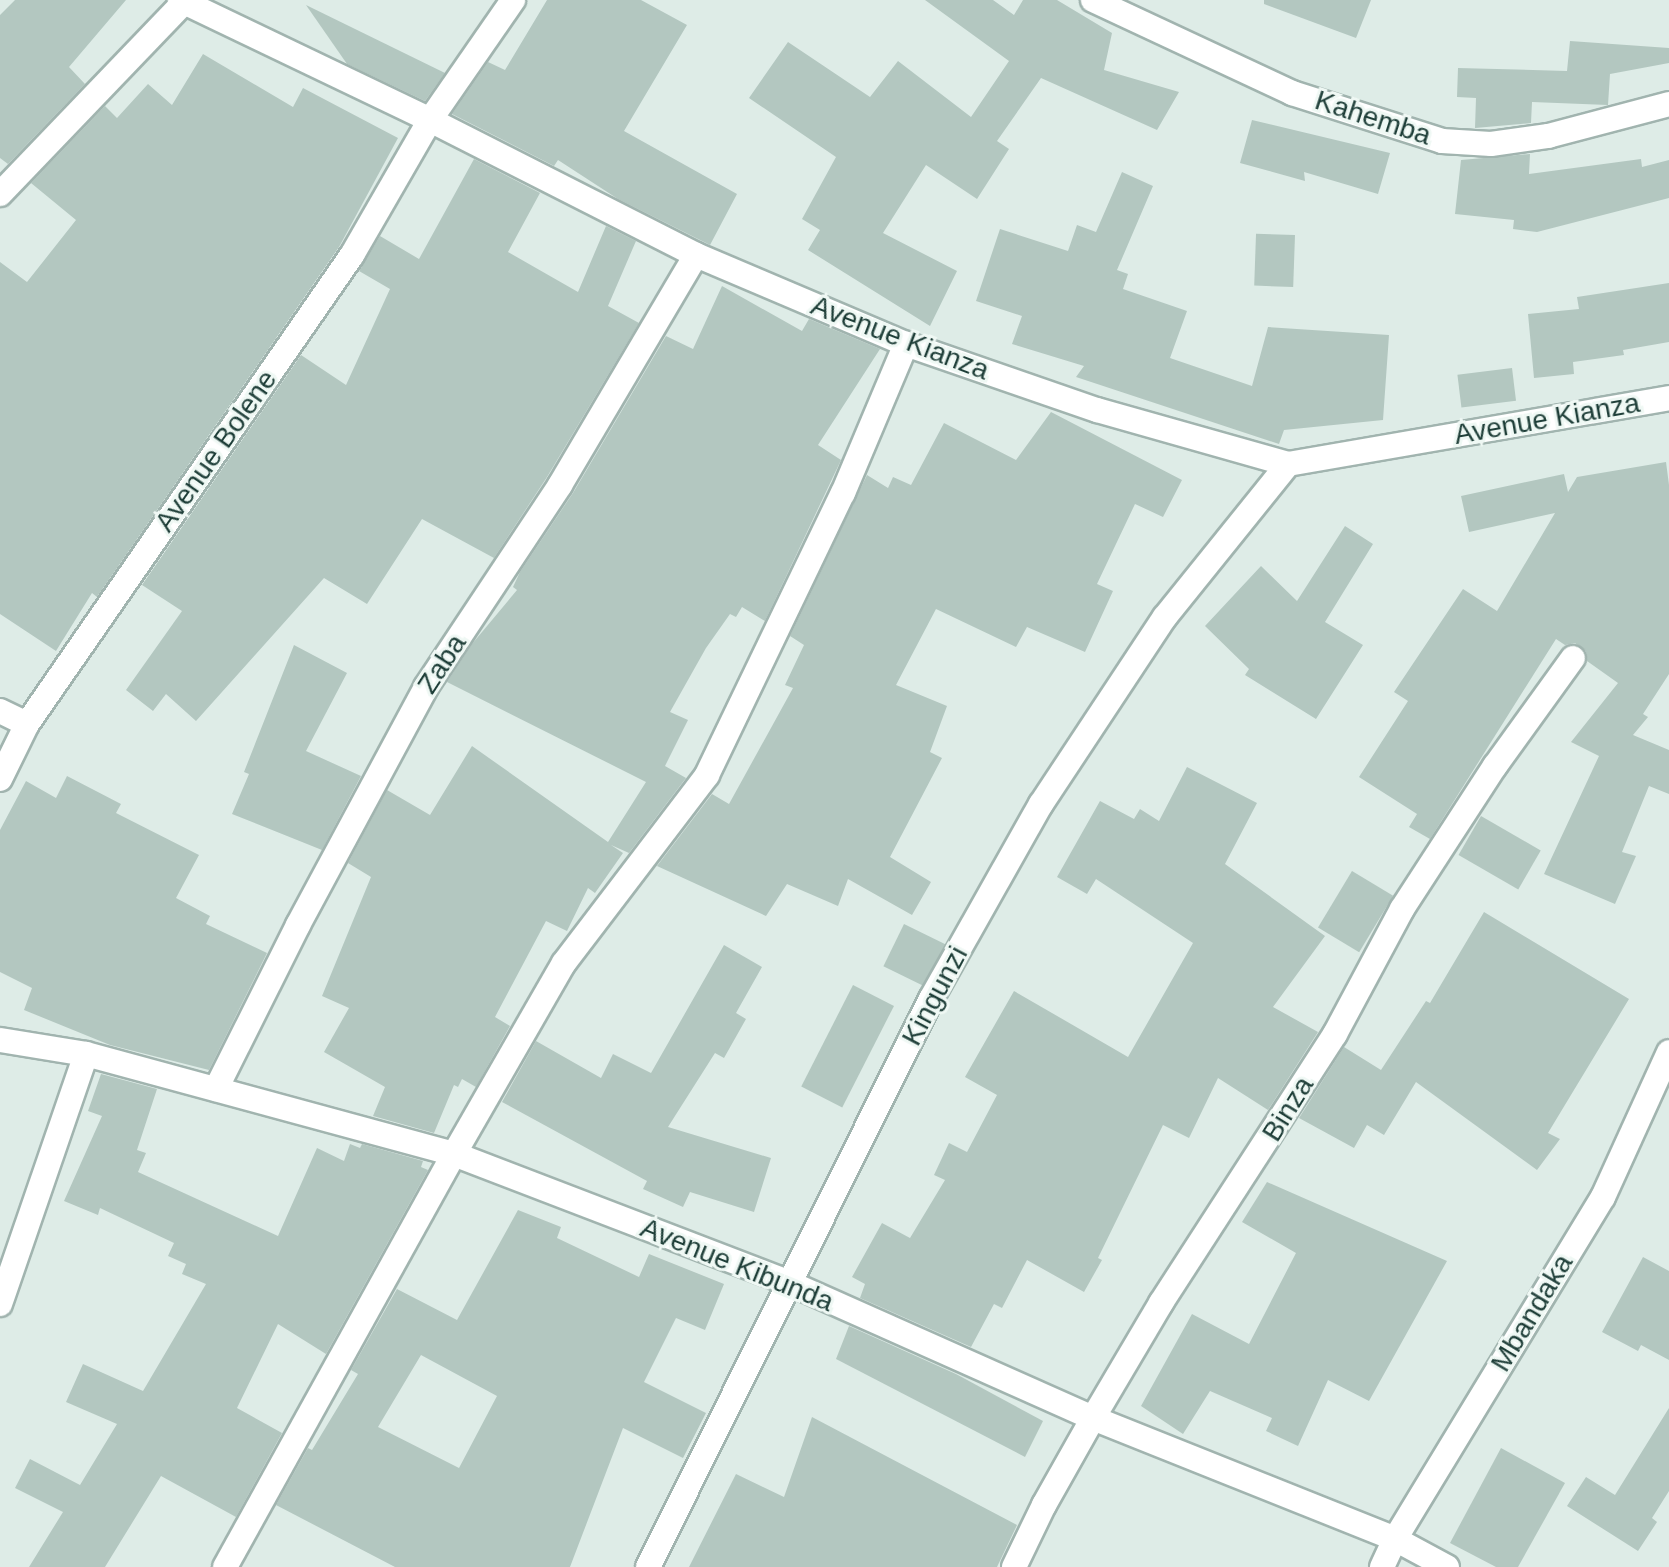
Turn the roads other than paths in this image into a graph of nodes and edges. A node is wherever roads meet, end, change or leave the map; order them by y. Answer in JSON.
{"nodes":[{"id":1,"x":513,"y":0,"type":"edge"},
{"id":2,"x":1093,"y":0,"type":"edge"},
{"id":3,"x":182,"y":1,"type":"edge"},
{"id":4,"x":1669,"y":104,"type":"edge"},
{"id":5,"x":430,"y":120,"type":"junction"},
{"id":6,"x":0,"y":194,"type":"edge"},
{"id":7,"x":696,"y":255,"type":"junction"},
{"id":8,"x":906,"y":344,"type":"junction"},
{"id":9,"x":1669,"y":398,"type":"edge"},
{"id":10,"x":1288,"y":464,"type":"junction"},
{"id":11,"x":1573,"y":658,"type":"dead end"},
{"id":12,"x":0,"y":711,"type":"edge"},
{"id":13,"x":27,"y":724,"type":"junction"},
{"id":14,"x":0,"y":779,"type":"edge"},
{"id":15,"x":0,"y":1040,"type":"edge"},
{"id":16,"x":1669,"y":1052,"type":"edge"},
{"id":17,"x":86,"y":1054,"type":"junction"},
{"id":18,"x":216,"y":1089,"type":"junction"},
{"id":19,"x":454,"y":1154,"type":"junction"},
{"id":20,"x":792,"y":1284,"type":"junction"},
{"id":21,"x":0,"y":1304,"type":"edge"},
{"id":22,"x":1093,"y":1418,"type":"junction"},
{"id":23,"x":1395,"y":1539,"type":"junction"},
{"id":24,"x":225,"y":1567,"type":"edge"},
{"id":25,"x":648,"y":1567,"type":"edge"},
{"id":26,"x":1014,"y":1567,"type":"edge"},
{"id":27,"x":1382,"y":1567,"type":"edge"},
{"id":28,"x":1447,"y":1567,"type":"edge"}],
"edges":[{"from":1,"to":5,"type":"street"},
{"from":2,"to":4,"type":"street","name":"Kahemba"},
{"from":3,"to":5,"type":"street","name":"Avenue Kianza"},
{"from":3,"to":6,"type":"street"},
{"from":5,"to":7,"type":"street","name":"Avenue Kianza"},
{"from":5,"to":13,"type":"street","name":"Avenue Bolene"},
{"from":7,"to":8,"type":"street","name":"Avenue Kianza"},
{"from":7,"to":18,"type":"street","name":"Zaba"},
{"from":8,"to":10,"type":"street","name":"Avenue Kianza"},
{"from":8,"to":19,"type":"street"},
{"from":9,"to":10,"type":"street","name":"Avenue Kianza"},
{"from":10,"to":20,"type":"street","name":"Kingunzi"},
{"from":11,"to":22,"type":"street","name":"Binza"},
{"from":12,"to":13,"type":"street"},
{"from":13,"to":14,"type":"street","name":"Avenue Bolene"},
{"from":15,"to":17,"type":"street","name":"Avenue Kibunda"},
{"from":16,"to":23,"type":"street","name":"Mbandaka"},
{"from":17,"to":18,"type":"street","name":"Avenue Kibunda"},
{"from":17,"to":21,"type":"street"},
{"from":18,"to":19,"type":"street","name":"Avenue Kibunda"},
{"from":19,"to":20,"type":"street","name":"Avenue Kibunda"},
{"from":19,"to":24,"type":"street"},
{"from":20,"to":22,"type":"street","name":"Avenue Kibunda"},
{"from":20,"to":25,"type":"street","name":"Kingunzi"},
{"from":22,"to":23,"type":"street","name":"Avenue Kibunda"},
{"from":22,"to":26,"type":"street","name":"Binza"},
{"from":23,"to":27,"type":"street","name":"Mbandaka"},
{"from":23,"to":28,"type":"street","name":"Avenue Kibunda"}]}
